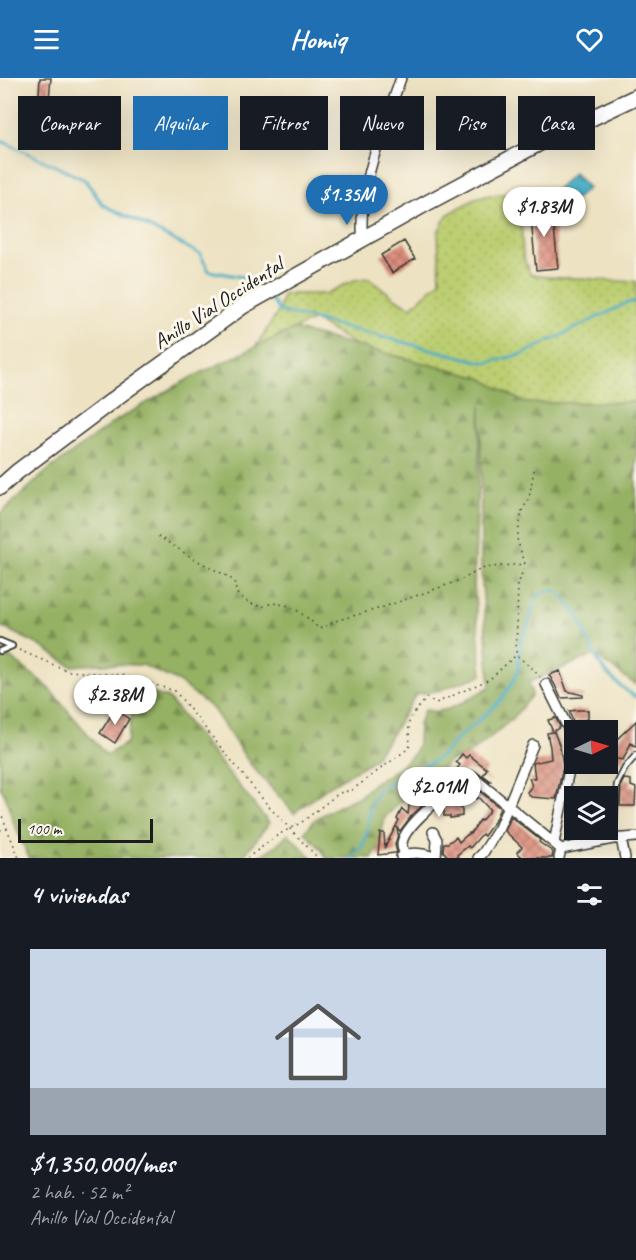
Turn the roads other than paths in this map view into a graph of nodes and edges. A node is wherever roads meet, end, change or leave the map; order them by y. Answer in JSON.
{"nodes":[{"id":1,"x":400,"y":78,"type":"edge"},
{"id":2,"x":636,"y":97,"type":"edge"},
{"id":3,"x":363,"y":239,"type":"junction"},
{"id":4,"x":0,"y":487,"type":"edge"},
{"id":5,"x":0,"y":641,"type":"edge"},
{"id":6,"x":0,"y":651,"type":"edge"},
{"id":7,"x":546,"y":684,"type":"road end"},
{"id":8,"x":533,"y":745,"type":"dead end"},
{"id":9,"x":636,"y":755,"type":"edge"},
{"id":10,"x":617,"y":786,"type":"edge"},
{"id":11,"x":508,"y":807,"type":"junction"},
{"id":12,"x":433,"y":832,"type":"dead end"},
{"id":13,"x":636,"y":837,"type":"edge"},
{"id":14,"x":618,"y":838,"type":"edge"},
{"id":15,"x":607,"y":840,"type":"edge"},
{"id":16,"x":618,"y":840,"type":"edge"},
{"id":17,"x":558,"y":850,"type":"edge"},
{"id":18,"x":402,"y":856,"type":"edge"},
{"id":19,"x":436,"y":858,"type":"edge"},
{"id":20,"x":478,"y":858,"type":"edge"},
{"id":21,"x":625,"y":858,"type":"edge"}],
"edges":[{"from":1,"to":3,"type":"street"},
{"from":2,"to":3,"type":"highway","name":"Anillo Vial Occidental"},
{"from":3,"to":4,"type":"highway","name":"Anillo Vial Occidental"},
{"from":5,"to":6,"type":"lane"},
{"from":7,"to":17,"type":"street"},
{"from":8,"to":11,"type":"street"},
{"from":9,"to":10,"type":"lane"},
{"from":11,"to":17,"type":"street"},
{"from":11,"to":18,"type":"street"},
{"from":11,"to":20,"type":"street"},
{"from":12,"to":19,"type":"street"},
{"from":13,"to":14,"type":"street"},
{"from":15,"to":17,"type":"street"},
{"from":16,"to":21,"type":"street"},
{"from":18,"to":19,"type":"street"}]}
